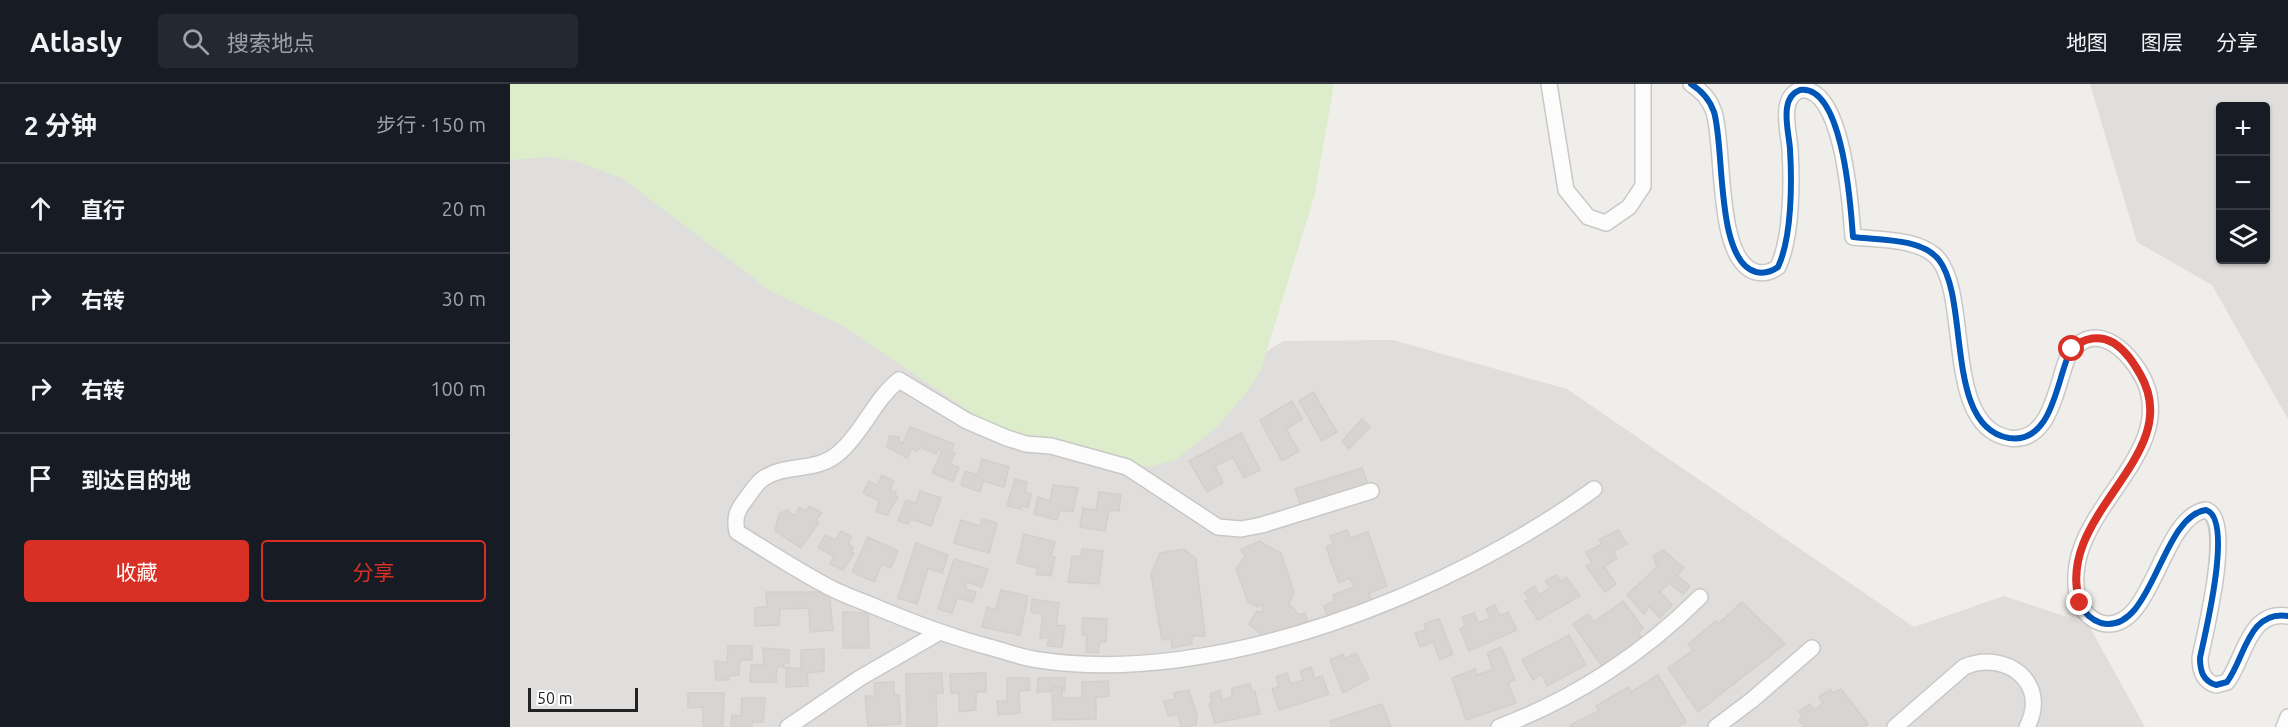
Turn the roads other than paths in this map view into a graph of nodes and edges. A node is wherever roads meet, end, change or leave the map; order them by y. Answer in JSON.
{"nodes":[{"id":1,"x":1549,"y":84,"type":"edge"},
{"id":2,"x":1643,"y":84,"type":"edge"},
{"id":3,"x":1691,"y":84,"type":"edge"},
{"id":4,"x":1594,"y":489,"type":"dead end"},
{"id":5,"x":1371,"y":491,"type":"dead end"},
{"id":6,"x":1700,"y":597,"type":"dead end"},
{"id":7,"x":2288,"y":616,"type":"edge"},
{"id":8,"x":938,"y":633,"type":"junction"},
{"id":9,"x":1812,"y":648,"type":"dead end"},
{"id":10,"x":2288,"y":717,"type":"edge"},
{"id":11,"x":788,"y":727,"type":"edge"},
{"id":12,"x":1499,"y":727,"type":"edge"},
{"id":13,"x":1716,"y":727,"type":"edge"},
{"id":14,"x":1895,"y":727,"type":"edge"},
{"id":15,"x":2027,"y":727,"type":"edge"},
{"id":16,"x":2284,"y":727,"type":"edge"}],
"edges":[{"from":1,"to":2,"type":"street"},
{"from":3,"to":7,"type":"street"},
{"from":4,"to":8,"type":"street"},
{"from":5,"to":8,"type":"street"},
{"from":6,"to":12,"type":"street"},
{"from":8,"to":11,"type":"street"},
{"from":9,"to":13,"type":"street"},
{"from":10,"to":16,"type":"street"},
{"from":14,"to":15,"type":"street"}]}
